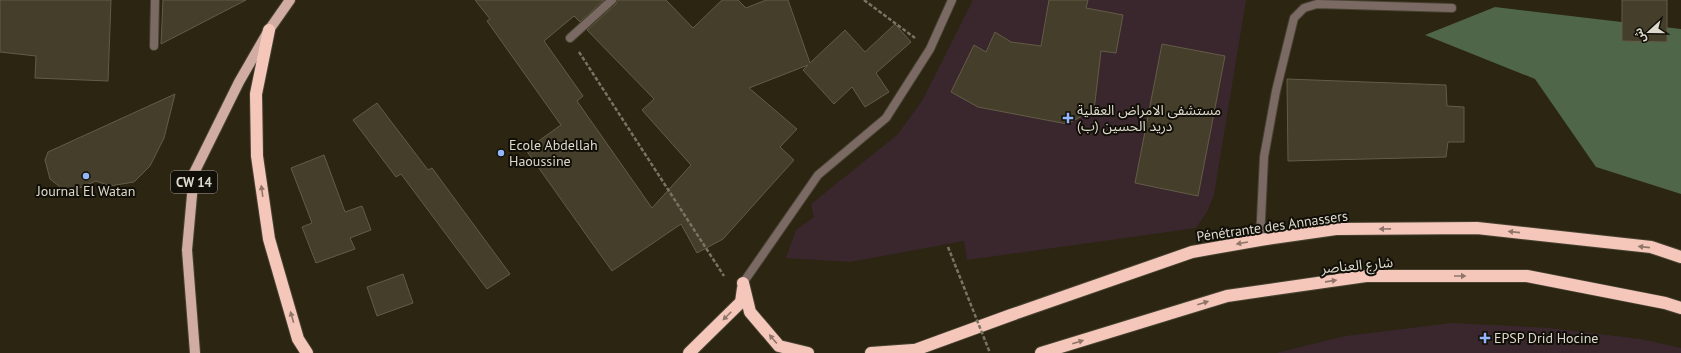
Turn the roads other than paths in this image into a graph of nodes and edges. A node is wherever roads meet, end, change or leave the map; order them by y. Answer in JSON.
{"nodes":[{"id":1,"x":155,"y":0,"type":"edge"},
{"id":2,"x":290,"y":0,"type":"edge"},
{"id":3,"x":612,"y":0,"type":"edge"},
{"id":4,"x":952,"y":0,"type":"edge"},
{"id":5,"x":1452,"y":8,"type":"dead end"},
{"id":6,"x":270,"y":30,"type":"junction"},
{"id":7,"x":570,"y":38,"type":"road end"},
{"id":8,"x":154,"y":46,"type":"dead end"},
{"id":9,"x":1260,"y":240,"type":"junction"},
{"id":10,"x":1681,"y":257,"type":"edge"},
{"id":11,"x":743,"y":283,"type":"junction"},
{"id":12,"x":1681,"y":308,"type":"edge"},
{"id":13,"x":911,"y":351,"type":"edge"},
{"id":14,"x":195,"y":353,"type":"edge"},
{"id":15,"x":306,"y":353,"type":"edge"},
{"id":16,"x":689,"y":353,"type":"edge"},
{"id":17,"x":808,"y":353,"type":"edge"},
{"id":18,"x":871,"y":353,"type":"edge"},
{"id":19,"x":1041,"y":353,"type":"edge"}],
"edges":[{"from":1,"to":8,"type":"street"},
{"from":2,"to":6,"type":"main road","number":"CW 14"},
{"from":3,"to":7,"type":"street"},
{"from":4,"to":11,"type":"street"},
{"from":5,"to":9,"type":"street"},
{"from":6,"to":14,"type":"main road","number":"CW 14"},
{"from":15,"to":6,"type":"highway","one_way":true},
{"from":10,"to":9,"type":"highway","name":"Pénétrante des Annassers","one_way":true},
{"from":9,"to":13,"type":"highway","name":"Pénétrante des Annassers","one_way":true},
{"from":11,"to":16,"type":"highway","one_way":true},
{"from":17,"to":11,"type":"highway","one_way":true},
{"from":19,"to":12,"type":"highway","name":"شارع العناصر","one_way":true},
{"from":13,"to":18,"type":"highway","name":"Pénétrante des Annassers"}]}
